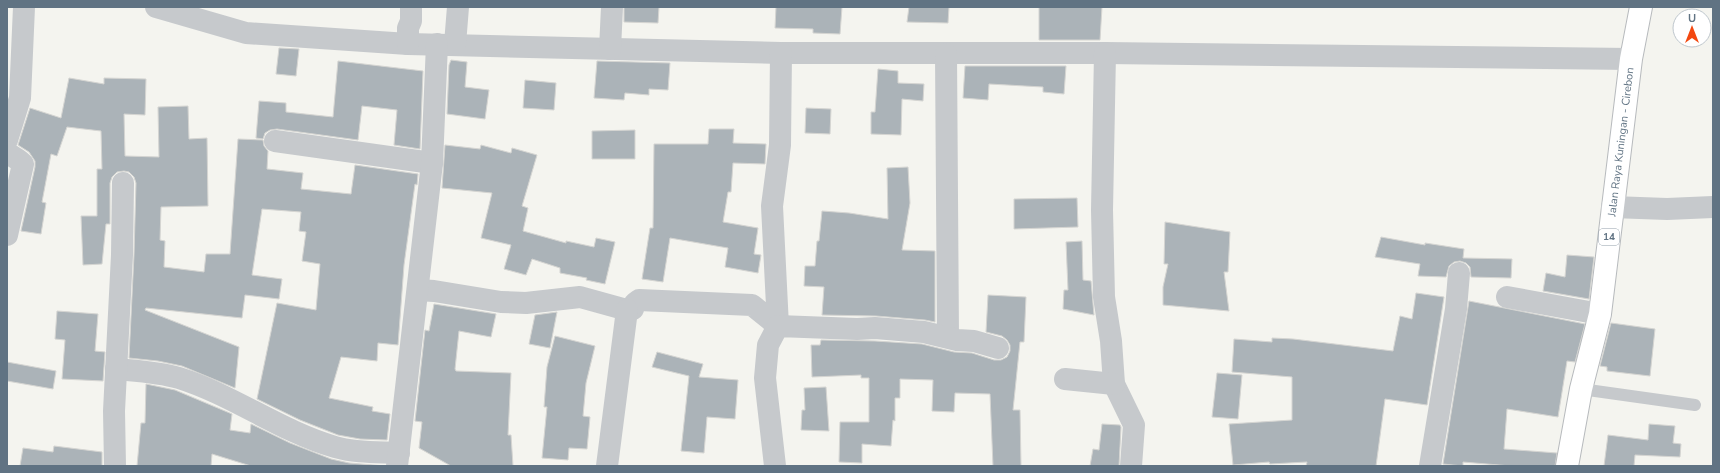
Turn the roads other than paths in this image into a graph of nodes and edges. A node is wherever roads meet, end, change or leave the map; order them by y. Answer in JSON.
{"nodes":[{"id":1,"x":24,"y":7,"type":"edge"},
{"id":2,"x":156,"y":7,"type":"edge"},
{"id":3,"x":411,"y":7,"type":"edge"},
{"id":4,"x":458,"y":7,"type":"edge"},
{"id":5,"x":612,"y":7,"type":"edge"},
{"id":6,"x":1641,"y":7,"type":"edge"},
{"id":7,"x":408,"y":44,"type":"junction"},
{"id":8,"x":446,"y":44,"type":"junction"},
{"id":9,"x":610,"y":49,"type":"junction"},
{"id":10,"x":781,"y":53,"type":"junction"},
{"id":11,"x":1105,"y":53,"type":"junction"},
{"id":12,"x":946,"y":54,"type":"junction"},
{"id":13,"x":1631,"y":59,"type":"junction"},
{"id":14,"x":7,"y":140,"type":"edge"},
{"id":15,"x":275,"y":141,"type":"dead end"},
{"id":16,"x":7,"y":152,"type":"edge"},
{"id":17,"x":432,"y":163,"type":"junction"},
{"id":18,"x":123,"y":184,"type":"dead end"},
{"id":19,"x":1612,"y":207,"type":"junction"},
{"id":20,"x":1713,"y":207,"type":"edge"},
{"id":21,"x":7,"y":233,"type":"edge"},
{"id":22,"x":1459,"y":273,"type":"dead end"},
{"id":23,"x":418,"y":290,"type":"junction"},
{"id":24,"x":1506,"y":298,"type":"dead end"},
{"id":25,"x":627,"y":310,"type":"junction"},
{"id":26,"x":1600,"y":314,"type":"junction"},
{"id":27,"x":778,"y":326,"type":"junction"},
{"id":28,"x":948,"y":337,"type":"junction"},
{"id":29,"x":998,"y":348,"type":"dead end"},
{"id":30,"x":116,"y":369,"type":"junction"},
{"id":31,"x":1065,"y":379,"type":"dead end"},
{"id":32,"x":1114,"y":384,"type":"junction"},
{"id":33,"x":1581,"y":389,"type":"junction"},
{"id":34,"x":1695,"y":405,"type":"dead end"},
{"id":35,"x":398,"y":459,"type":"edge"},
{"id":36,"x":115,"y":466,"type":"edge"},
{"id":37,"x":607,"y":466,"type":"edge"},
{"id":38,"x":775,"y":466,"type":"edge"},
{"id":39,"x":1131,"y":466,"type":"edge"},
{"id":40,"x":1430,"y":466,"type":"edge"},
{"id":41,"x":1567,"y":466,"type":"edge"}],
"edges":[{"from":1,"to":14,"type":"street"},
{"from":2,"to":7,"type":"street"},
{"from":3,"to":7,"type":"street"},
{"from":4,"to":8,"type":"street"},
{"from":5,"to":9,"type":"street"},
{"from":6,"to":13,"type":"highway","name":"Jalan Raya Kuningan - Cirebon","number":"14"},
{"from":7,"to":8,"type":"street"},
{"from":8,"to":9,"type":"street"},
{"from":8,"to":17,"type":"street"},
{"from":9,"to":10,"type":"street"},
{"from":10,"to":12,"type":"street"},
{"from":10,"to":27,"type":"street"},
{"from":11,"to":12,"type":"street"},
{"from":11,"to":13,"type":"street"},
{"from":11,"to":32,"type":"street"},
{"from":12,"to":28,"type":"street"},
{"from":13,"to":19,"type":"highway","name":"Jalan Raya Kuningan - Cirebon","number":"14"},
{"from":15,"to":17,"type":"street"},
{"from":16,"to":21,"type":"street"},
{"from":17,"to":23,"type":"street"},
{"from":18,"to":30,"type":"street"},
{"from":19,"to":20,"type":"street"},
{"from":19,"to":26,"type":"highway","name":"Jalan Raya Kuningan - Cirebon","number":"14"},
{"from":22,"to":40,"type":"street"},
{"from":23,"to":25,"type":"street"},
{"from":23,"to":35,"type":"street"},
{"from":24,"to":26,"type":"street"},
{"from":25,"to":27,"type":"street"},
{"from":25,"to":37,"type":"street"},
{"from":26,"to":33,"type":"highway","name":"Jalan Raya Kuningan - Cirebon","number":"14"},
{"from":27,"to":28,"type":"street"},
{"from":27,"to":38,"type":"street"},
{"from":28,"to":29,"type":"street"},
{"from":30,"to":35,"type":"street"},
{"from":30,"to":36,"type":"street"},
{"from":31,"to":32,"type":"street"},
{"from":32,"to":39,"type":"street"},
{"from":33,"to":34,"type":"lane"},
{"from":33,"to":41,"type":"highway","name":"Jalan Raya Kuningan - Cirebon","number":"14"}]}
